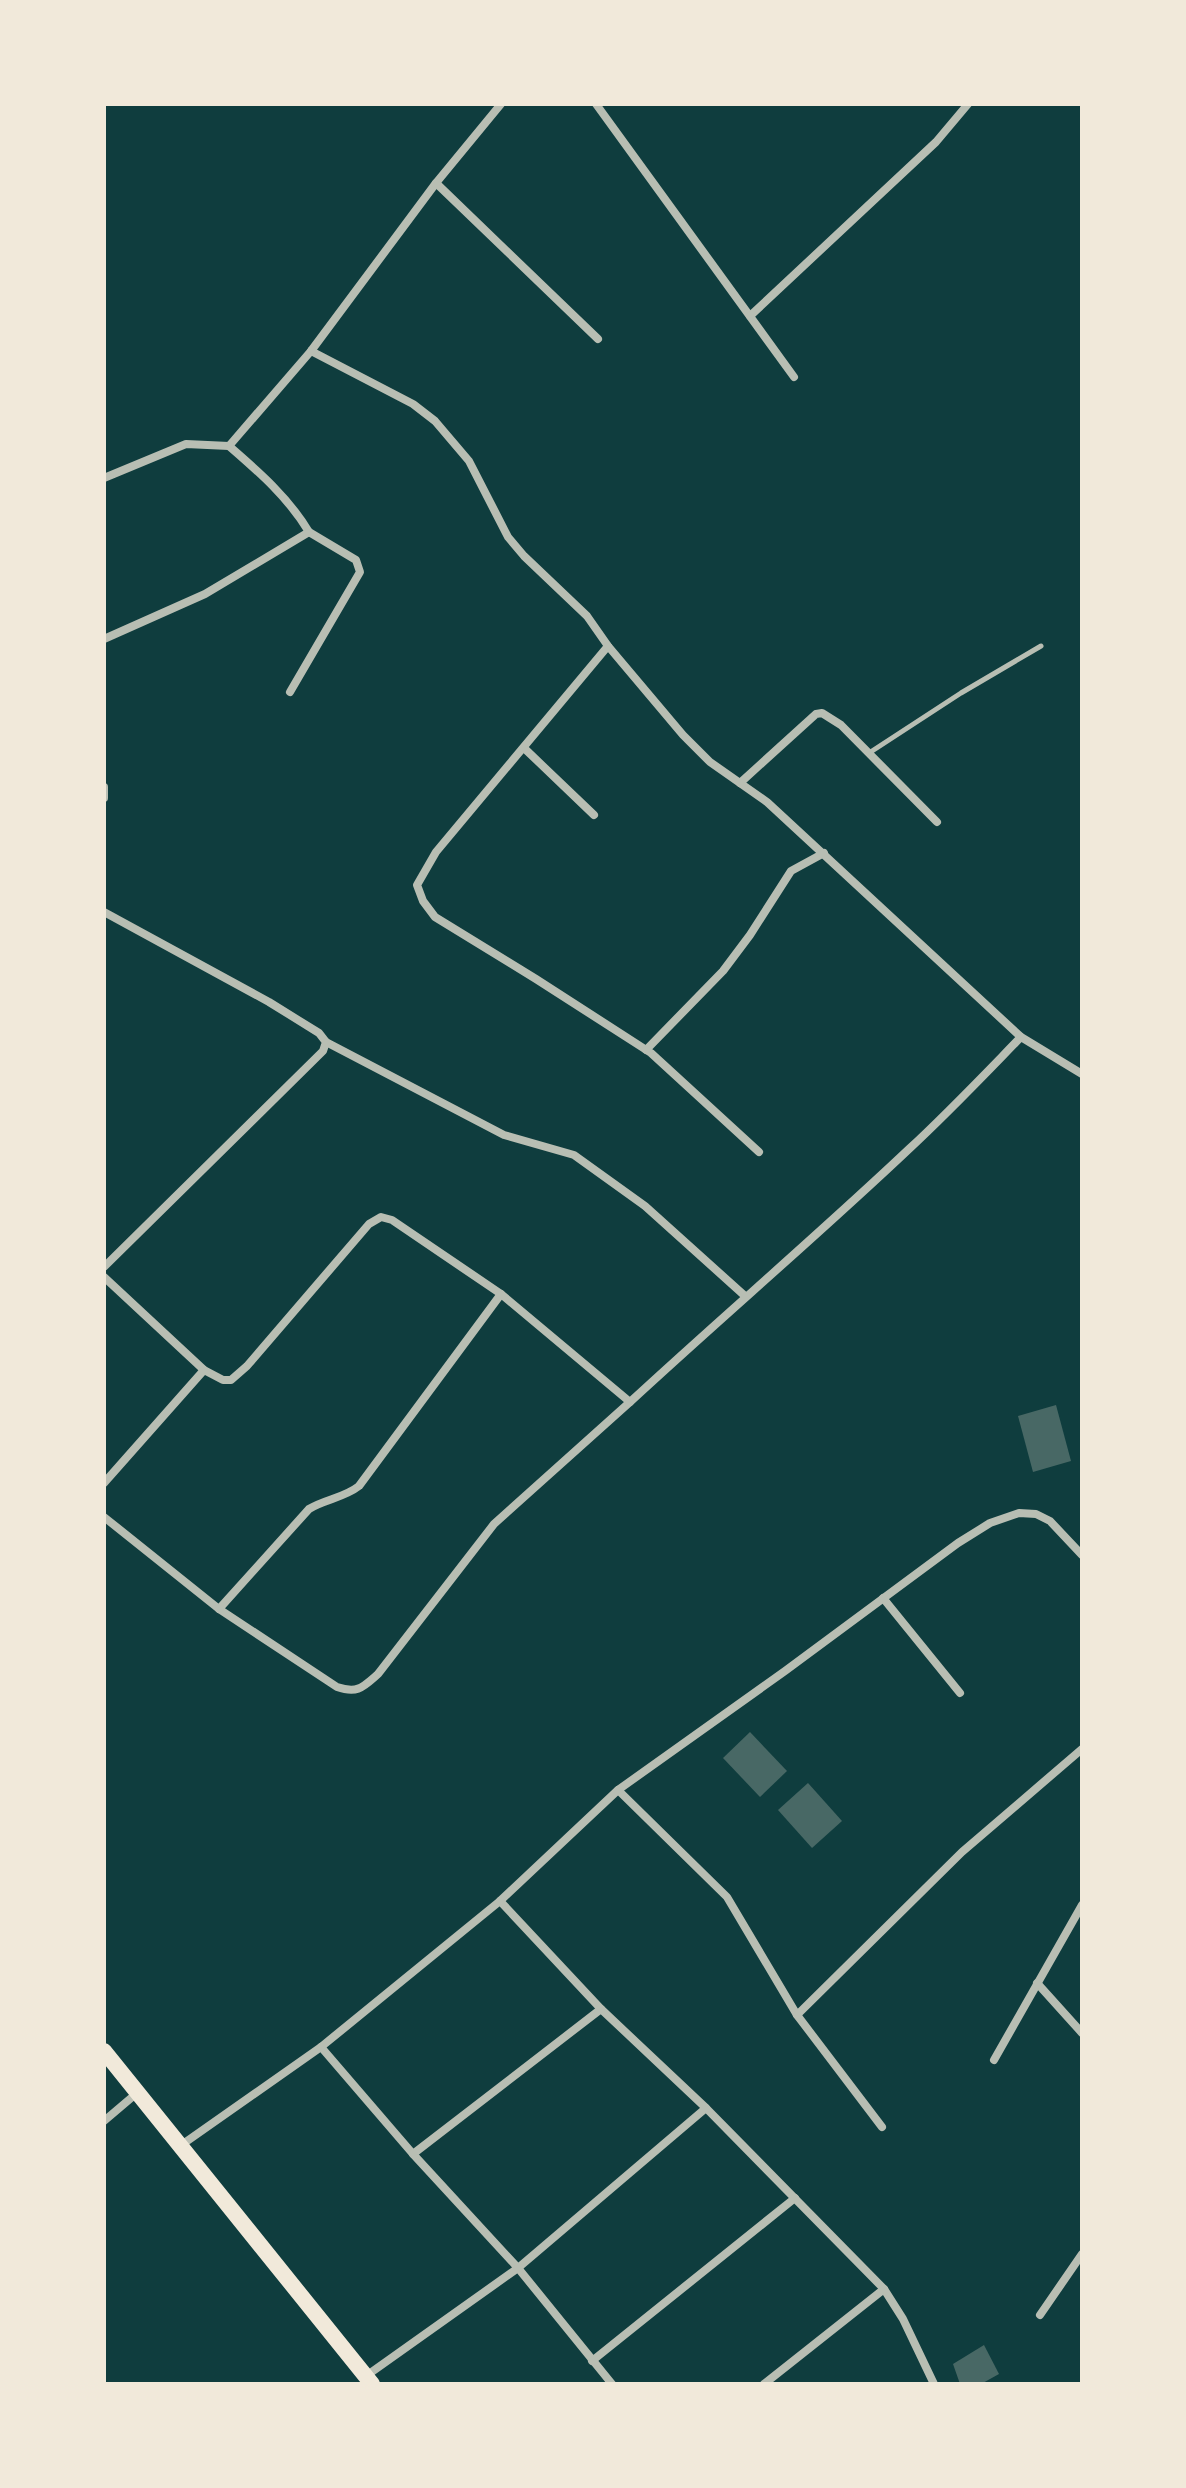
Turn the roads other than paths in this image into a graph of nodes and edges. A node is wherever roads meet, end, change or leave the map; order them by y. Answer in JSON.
{"nodes":[{"id":1,"x":501,"y":104,"type":"edge"},
{"id":2,"x":596,"y":104,"type":"edge"},
{"id":3,"x":968,"y":104,"type":"edge"},
{"id":4,"x":436,"y":183,"type":"junction"},
{"id":5,"x":750,"y":316,"type":"junction"},
{"id":6,"x":598,"y":339,"type":"dead end"},
{"id":7,"x":311,"y":351,"type":"junction"},
{"id":8,"x":794,"y":377,"type":"dead end"},
{"id":9,"x":229,"y":446,"type":"junction"},
{"id":10,"x":104,"y":478,"type":"edge"},
{"id":11,"x":309,"y":532,"type":"junction"},
{"id":12,"x":104,"y":639,"type":"edge"},
{"id":13,"x":608,"y":646,"type":"junction"},
{"id":14,"x":1041,"y":646,"type":"dead end"},
{"id":15,"x":290,"y":692,"type":"dead end"},
{"id":16,"x":524,"y":748,"type":"junction"},
{"id":17,"x":869,"y":753,"type":"junction"},
{"id":18,"x":740,"y":783,"type":"junction"},
{"id":19,"x":104,"y":787,"type":"edge"},
{"id":20,"x":104,"y":798,"type":"edge"},
{"id":21,"x":594,"y":815,"type":"dead end"},
{"id":22,"x":937,"y":822,"type":"dead end"},
{"id":23,"x":824,"y":853,"type":"junction"},
{"id":24,"x":104,"y":912,"type":"edge"},
{"id":25,"x":1021,"y":1037,"type":"junction"},
{"id":26,"x":326,"y":1042,"type":"junction"},
{"id":27,"x":646,"y":1050,"type":"junction"},
{"id":28,"x":1082,"y":1074,"type":"edge"},
{"id":29,"x":759,"y":1152,"type":"dead end"},
{"id":30,"x":104,"y":1267,"type":"edge"},
{"id":31,"x":104,"y":1277,"type":"edge"},
{"id":32,"x":501,"y":1294,"type":"junction"},
{"id":33,"x":745,"y":1296,"type":"junction"},
{"id":34,"x":204,"y":1370,"type":"junction"},
{"id":35,"x":630,"y":1402,"type":"junction"},
{"id":36,"x":104,"y":1483,"type":"edge"},
{"id":37,"x":104,"y":1517,"type":"edge"},
{"id":38,"x":1082,"y":1555,"type":"edge"},
{"id":39,"x":883,"y":1598,"type":"junction"},
{"id":40,"x":219,"y":1609,"type":"junction"},
{"id":41,"x":960,"y":1693,"type":"dead end"},
{"id":42,"x":1082,"y":1749,"type":"edge"},
{"id":43,"x":618,"y":1790,"type":"junction"},
{"id":44,"x":500,"y":1901,"type":"junction"},
{"id":45,"x":1082,"y":1905,"type":"edge"},
{"id":46,"x":1037,"y":1983,"type":"junction"},
{"id":47,"x":601,"y":2009,"type":"junction"},
{"id":48,"x":797,"y":2015,"type":"junction"},
{"id":49,"x":1082,"y":2033,"type":"edge"},
{"id":50,"x":321,"y":2047,"type":"junction"},
{"id":51,"x":104,"y":2051,"type":"edge"},
{"id":52,"x":994,"y":2060,"type":"dead end"},
{"id":53,"x":138,"y":2092,"type":"junction"},
{"id":54,"x":706,"y":2108,"type":"junction"},
{"id":55,"x":104,"y":2121,"type":"edge"},
{"id":56,"x":882,"y":2127,"type":"dead end"},
{"id":57,"x":180,"y":2146,"type":"junction"},
{"id":58,"x":413,"y":2154,"type":"junction"},
{"id":59,"x":795,"y":2198,"type":"junction"},
{"id":60,"x":1082,"y":2254,"type":"edge"},
{"id":61,"x":518,"y":2268,"type":"junction"},
{"id":62,"x":884,"y":2289,"type":"junction"},
{"id":63,"x":1040,"y":2315,"type":"dead end"},
{"id":64,"x":592,"y":2361,"type":"junction"},
{"id":65,"x":369,"y":2380,"type":"edge"},
{"id":66,"x":612,"y":2384,"type":"edge"},
{"id":67,"x":764,"y":2384,"type":"edge"},
{"id":68,"x":934,"y":2384,"type":"edge"}],
"edges":[{"from":1,"to":4,"type":"street"},
{"from":2,"to":5,"type":"street"},
{"from":3,"to":5,"type":"street"},
{"from":4,"to":6,"type":"street"},
{"from":4,"to":7,"type":"street"},
{"from":5,"to":8,"type":"street"},
{"from":7,"to":9,"type":"street"},
{"from":7,"to":13,"type":"street"},
{"from":9,"to":10,"type":"street"},
{"from":9,"to":11,"type":"street"},
{"from":11,"to":12,"type":"street"},
{"from":11,"to":15,"type":"street"},
{"from":13,"to":16,"type":"street"},
{"from":13,"to":18,"type":"street"},
{"from":14,"to":17,"type":"lane"},
{"from":16,"to":21,"type":"street"},
{"from":16,"to":27,"type":"street"},
{"from":17,"to":18,"type":"street"},
{"from":17,"to":22,"type":"street"},
{"from":18,"to":23,"type":"street"},
{"from":19,"to":20,"type":"street"},
{"from":23,"to":25,"type":"street"},
{"from":23,"to":27,"type":"street"},
{"from":24,"to":26,"type":"street"},
{"from":25,"to":28,"type":"street"},
{"from":25,"to":33,"type":"street"},
{"from":26,"to":30,"type":"street"},
{"from":26,"to":33,"type":"street"},
{"from":27,"to":29,"type":"street"},
{"from":31,"to":34,"type":"street"},
{"from":32,"to":34,"type":"street"},
{"from":32,"to":35,"type":"street"},
{"from":32,"to":40,"type":"street"},
{"from":33,"to":35,"type":"street"},
{"from":34,"to":36,"type":"street"},
{"from":35,"to":40,"type":"street"},
{"from":37,"to":40,"type":"street"},
{"from":38,"to":39,"type":"street"},
{"from":39,"to":41,"type":"street"},
{"from":39,"to":43,"type":"street"},
{"from":42,"to":48,"type":"street"},
{"from":43,"to":44,"type":"street"},
{"from":43,"to":48,"type":"street"},
{"from":44,"to":47,"type":"street"},
{"from":44,"to":50,"type":"street"},
{"from":45,"to":46,"type":"street"},
{"from":46,"to":49,"type":"street"},
{"from":46,"to":52,"type":"street"},
{"from":47,"to":54,"type":"street"},
{"from":47,"to":58,"type":"street"},
{"from":48,"to":56,"type":"street"},
{"from":50,"to":57,"type":"street"},
{"from":50,"to":58,"type":"street"},
{"from":51,"to":53,"type":"main road"},
{"from":53,"to":55,"type":"street"},
{"from":53,"to":57,"type":"main road"},
{"from":54,"to":59,"type":"street"},
{"from":54,"to":61,"type":"street"},
{"from":57,"to":65,"type":"main road"},
{"from":58,"to":61,"type":"street"},
{"from":59,"to":62,"type":"street"},
{"from":59,"to":64,"type":"street"},
{"from":60,"to":63,"type":"street"},
{"from":61,"to":64,"type":"street"},
{"from":61,"to":65,"type":"street"},
{"from":62,"to":67,"type":"street"},
{"from":62,"to":68,"type":"street"},
{"from":64,"to":66,"type":"street"}]}
